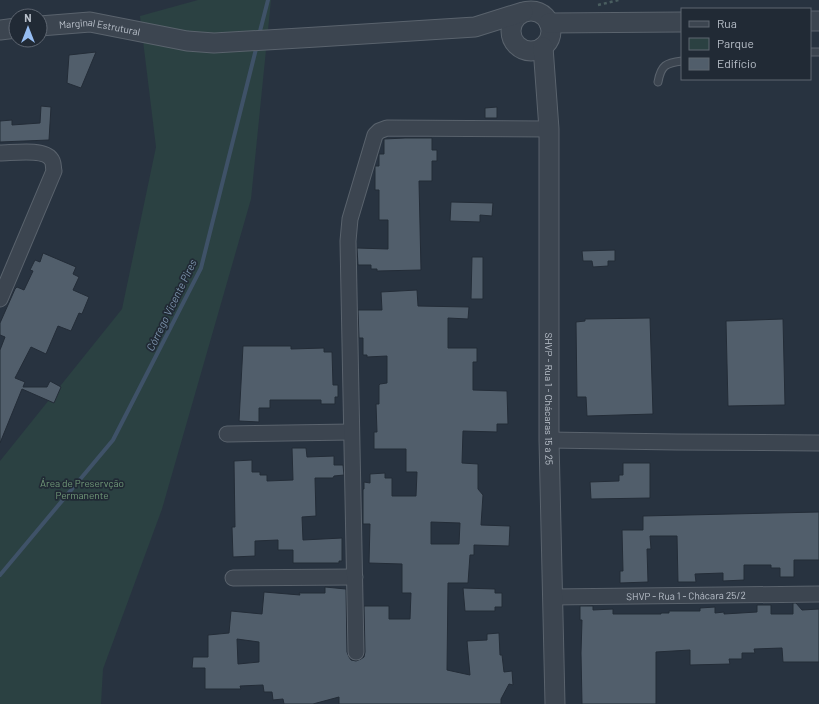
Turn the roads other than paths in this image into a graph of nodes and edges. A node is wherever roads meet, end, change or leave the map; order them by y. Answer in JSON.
{"nodes":[{"id":1,"x":536,"y":12,"type":"edge"},
{"id":2,"x":681,"y":22,"type":"edge"},
{"id":3,"x":48,"y":25,"type":"edge"},
{"id":4,"x":475,"y":26,"type":"junction"},
{"id":5,"x":543,"y":47,"type":"junction"},
{"id":6,"x":520,"y":48,"type":"junction"},
{"id":7,"x":681,"y":61,"type":"edge"},
{"id":8,"x":658,"y":82,"type":"dead end"},
{"id":9,"x":546,"y":93,"type":"junction"},
{"id":10,"x":549,"y":129,"type":"junction"},
{"id":11,"x":0,"y":153,"type":"edge"},
{"id":12,"x":0,"y":299,"type":"edge"},
{"id":13,"x":351,"y":432,"type":"junction"},
{"id":14,"x":227,"y":434,"type":"dead end"},
{"id":15,"x":549,"y":440,"type":"junction"},
{"id":16,"x":819,"y":443,"type":"edge"},
{"id":17,"x":355,"y":577,"type":"junction"},
{"id":18,"x":233,"y":578,"type":"dead end"},
{"id":19,"x":819,"y":594,"type":"edge"},
{"id":20,"x":552,"y":597,"type":"junction"},
{"id":21,"x":356,"y":652,"type":"dead end"},
{"id":22,"x":554,"y":704,"type":"edge"}],
"edges":[{"from":1,"to":2,"type":"street","name":"Marginal Estrutural"},
{"from":1,"to":4,"type":"street","name":"Marginal Estrutural"},
{"from":1,"to":5,"type":"street"},
{"from":1,"to":6,"type":"street"},
{"from":3,"to":4,"type":"street","name":"Marginal Estrutural"},
{"from":4,"to":6,"type":"street"},
{"from":5,"to":6,"type":"street"},
{"from":5,"to":9,"type":"street","name":"SHVP - Rua 1 - Chácaras 15 a 25"},
{"from":6,"to":9,"type":"street","name":"SHVP - Rua 1 - Chácaras 15 a 25"},
{"from":7,"to":8,"type":"lane"},
{"from":9,"to":10,"type":"street","name":"SHVP - Rua 1 - Chácaras 15 a 25"},
{"from":10,"to":13,"type":"street"},
{"from":10,"to":15,"type":"street","name":"SHVP - Rua 1 - Chácaras 15 a 25"},
{"from":11,"to":12,"type":"street"},
{"from":13,"to":14,"type":"street"},
{"from":13,"to":17,"type":"street"},
{"from":15,"to":16,"type":"street"},
{"from":15,"to":20,"type":"street","name":"SHVP - Rua 1 - Chácaras 15 a 25"},
{"from":17,"to":18,"type":"street"},
{"from":17,"to":21,"type":"street"},
{"from":19,"to":20,"type":"street","name":"SHVP - Rua 1 - Chácara 25/2"},
{"from":20,"to":22,"type":"street","name":"SHVP - Rua 1 - Chácaras 15 a 25"}]}
